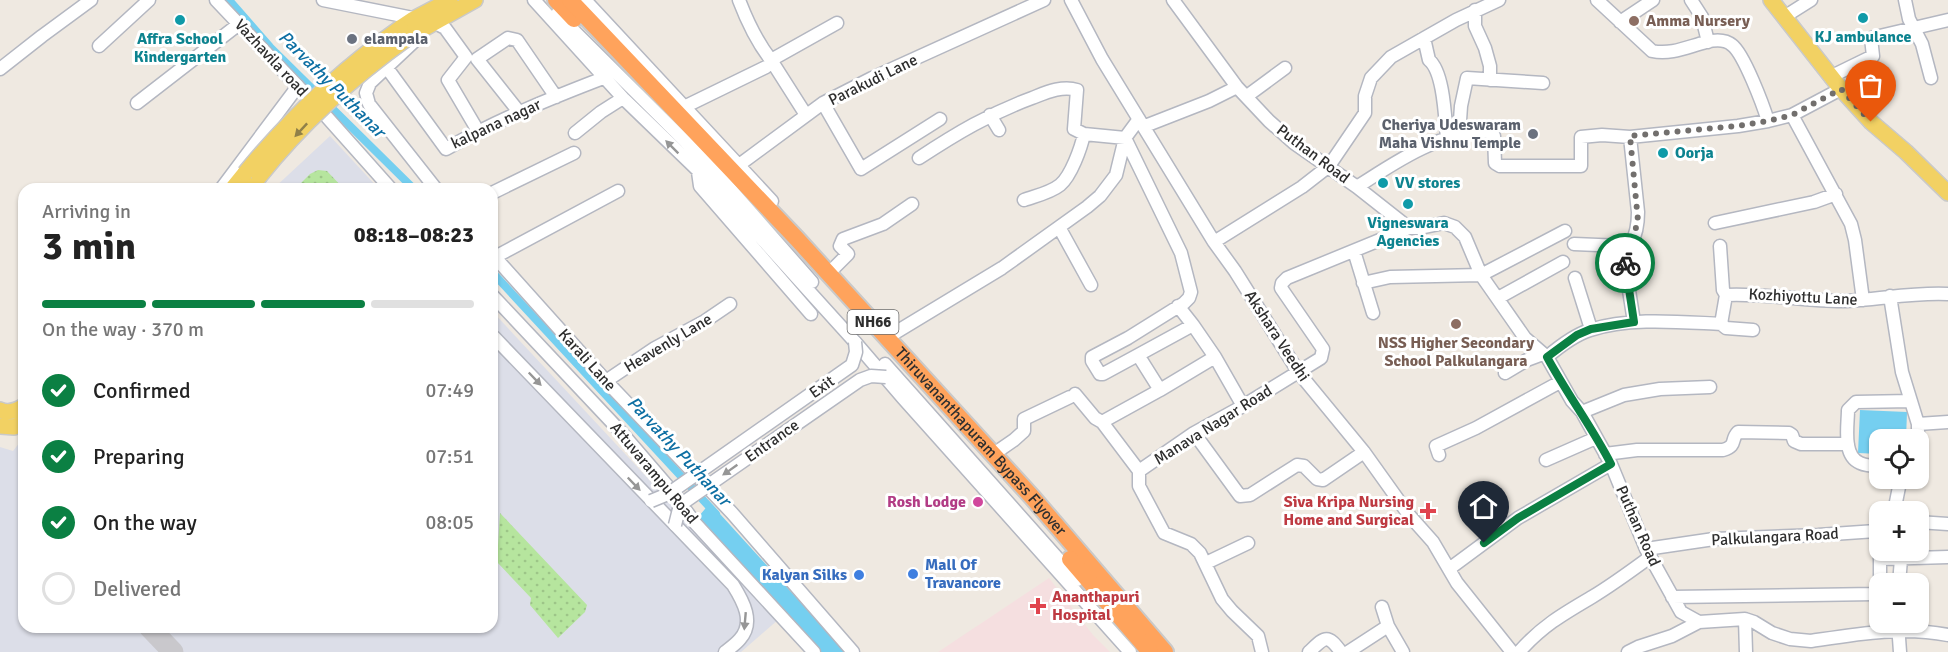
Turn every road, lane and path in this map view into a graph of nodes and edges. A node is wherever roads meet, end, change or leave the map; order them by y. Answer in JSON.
{"nodes":[{"id":1,"x":149,"y":0,"type":"edge"},
{"id":2,"x":216,"y":0,"type":"edge"},
{"id":3,"x":323,"y":0,"type":"edge"},
{"id":4,"x":450,"y":0,"type":"edge"},
{"id":5,"x":475,"y":0,"type":"edge"},
{"id":6,"x":570,"y":0,"type":"edge"},
{"id":7,"x":585,"y":0,"type":"edge"},
{"id":8,"x":739,"y":0,"type":"edge"},
{"id":9,"x":1044,"y":0,"type":"edge"},
{"id":10,"x":1071,"y":0,"type":"edge"},
{"id":11,"x":1173,"y":0,"type":"edge"},
{"id":12,"x":1499,"y":0,"type":"edge"},
{"id":13,"x":1597,"y":0,"type":"edge"},
{"id":14,"x":1653,"y":0,"type":"edge"},
{"id":15,"x":1691,"y":0,"type":"edge"},
{"id":16,"x":1771,"y":0,"type":"edge"},
{"id":17,"x":1811,"y":0,"type":"edge"},
{"id":18,"x":1905,"y":0,"type":"edge"},
{"id":19,"x":88,"y":1,"type":"edge"},
{"id":20,"x":543,"y":3,"type":"edge"},
{"id":21,"x":1475,"y":10,"type":"junction"},
{"id":22,"x":1784,"y":17,"type":"junction"},
{"id":23,"x":1948,"y":20,"type":"edge"},
{"id":24,"x":433,"y":22,"type":"junction"},
{"id":25,"x":1620,"y":22,"type":"junction"},
{"id":26,"x":837,"y":23,"type":"dead end"},
{"id":27,"x":239,"y":24,"type":"junction"},
{"id":28,"x":1912,"y":27,"type":"junction"},
{"id":29,"x":407,"y":28,"type":"junction"},
{"id":30,"x":1424,"y":38,"type":"junction"},
{"id":31,"x":1708,"y":42,"type":"junction"},
{"id":32,"x":99,"y":46,"type":"dead end"},
{"id":33,"x":471,"y":58,"type":"junction"},
{"id":34,"x":768,"y":64,"type":"junction"},
{"id":35,"x":387,"y":68,"type":"junction"},
{"id":36,"x":1285,"y":68,"type":"dead end"},
{"id":37,"x":0,"y":69,"type":"edge"},
{"id":38,"x":606,"y":77,"type":"junction"},
{"id":39,"x":1830,"y":77,"type":"junction"},
{"id":40,"x":1930,"y":78,"type":"dead end"},
{"id":41,"x":1490,"y":80,"type":"junction"},
{"id":42,"x":1543,"y":83,"type":"dead end"},
{"id":43,"x":298,"y":86,"type":"junction"},
{"id":44,"x":1237,"y":87,"type":"junction"},
{"id":45,"x":1841,"y":89,"type":"junction"},
{"id":46,"x":1246,"y":96,"type":"junction"},
{"id":47,"x":556,"y":97,"type":"junction"},
{"id":48,"x":623,"y":98,"type":"junction"},
{"id":49,"x":137,"y":103,"type":"dead end"},
{"id":50,"x":823,"y":103,"type":"junction"},
{"id":51,"x":684,"y":107,"type":"junction"},
{"id":52,"x":519,"y":112,"type":"junction"},
{"id":53,"x":806,"y":115,"type":"junction"},
{"id":54,"x":990,"y":115,"type":"junction"},
{"id":55,"x":1792,"y":115,"type":"junction"},
{"id":56,"x":940,"y":118,"type":"dead end"},
{"id":57,"x":1768,"y":121,"type":"junction"},
{"id":58,"x":1142,"y":123,"type":"junction"},
{"id":59,"x":999,"y":130,"type":"dead end"},
{"id":60,"x":478,"y":131,"type":"junction"},
{"id":61,"x":575,"y":133,"type":"dead end"},
{"id":62,"x":1084,"y":134,"type":"junction"},
{"id":63,"x":1453,"y":136,"type":"junction"},
{"id":64,"x":1630,"y":136,"type":"junction"},
{"id":65,"x":1125,"y":138,"type":"junction"},
{"id":66,"x":574,"y":153,"type":"dead end"},
{"id":67,"x":919,"y":158,"type":"dead end"},
{"id":68,"x":739,"y":165,"type":"junction"},
{"id":69,"x":1329,"y":166,"type":"junction"},
{"id":70,"x":698,"y":172,"type":"junction"},
{"id":71,"x":251,"y":180,"type":"edge"},
{"id":72,"x":225,"y":183,"type":"edge"},
{"id":73,"x":386,"y":183,"type":"edge"},
{"id":74,"x":431,"y":183,"type":"edge"},
{"id":75,"x":1357,"y":187,"type":"junction"},
{"id":76,"x":498,"y":190,"type":"edge"},
{"id":77,"x":618,"y":191,"type":"dead end"},
{"id":78,"x":1948,"y":193,"type":"edge"},
{"id":79,"x":1836,"y":194,"type":"junction"},
{"id":80,"x":1024,"y":200,"type":"dead end"},
{"id":81,"x":912,"y":204,"type":"dead end"},
{"id":82,"x":1715,"y":223,"type":"dead end"},
{"id":83,"x":1059,"y":227,"type":"junction"},
{"id":84,"x":1409,"y":228,"type":"junction"},
{"id":85,"x":1565,"y":231,"type":"dead end"},
{"id":86,"x":1214,"y":242,"type":"junction"},
{"id":87,"x":1575,"y":244,"type":"dead end"},
{"id":88,"x":1622,"y":246,"type":"junction"},
{"id":89,"x":1720,"y":246,"type":"dead end"},
{"id":90,"x":1354,"y":251,"type":"junction"},
{"id":91,"x":498,"y":253,"type":"edge"},
{"id":92,"x":498,"y":260,"type":"edge"},
{"id":93,"x":1563,"y":262,"type":"dead end"},
{"id":94,"x":833,"y":269,"type":"junction"},
{"id":95,"x":1481,"y":275,"type":"junction"},
{"id":96,"x":1575,"y":278,"type":"dead end"},
{"id":97,"x":1363,"y":283,"type":"junction"},
{"id":98,"x":1091,"y":285,"type":"dead end"},
{"id":99,"x":1948,"y":294,"type":"edge"},
{"id":100,"x":1726,"y":295,"type":"junction"},
{"id":101,"x":1890,"y":296,"type":"junction"},
{"id":102,"x":1498,"y":298,"type":"junction"},
{"id":103,"x":1863,"y":300,"type":"junction"},
{"id":104,"x":498,"y":301,"type":"edge"},
{"id":105,"x":730,"y":304,"type":"dead end"},
{"id":106,"x":1178,"y":306,"type":"junction"},
{"id":107,"x":1373,"y":313,"type":"dead end"},
{"id":108,"x":811,"y":314,"type":"dead end"},
{"id":109,"x":1634,"y":322,"type":"junction"},
{"id":110,"x":1721,"y":324,"type":"junction"},
{"id":111,"x":1193,"y":325,"type":"junction"},
{"id":112,"x":1591,"y":329,"type":"junction"},
{"id":113,"x":1753,"y":330,"type":"dead end"},
{"id":114,"x":893,"y":334,"type":"junction"},
{"id":115,"x":498,"y":341,"type":"edge"},
{"id":116,"x":855,"y":342,"type":"junction"},
{"id":117,"x":1138,"y":355,"type":"junction"},
{"id":118,"x":1545,"y":355,"type":"junction"},
{"id":119,"x":1215,"y":357,"type":"junction"},
{"id":120,"x":1299,"y":373,"type":"junction"},
{"id":121,"x":1505,"y":373,"type":"dead end"},
{"id":122,"x":886,"y":377,"type":"junction"},
{"id":123,"x":606,"y":381,"type":"junction"},
{"id":124,"x":1560,"y":382,"type":"junction"},
{"id":125,"x":1710,"y":387,"type":"dead end"},
{"id":126,"x":1160,"y":390,"type":"junction"},
{"id":127,"x":1911,"y":401,"type":"junction"},
{"id":128,"x":1243,"y":406,"type":"junction"},
{"id":129,"x":0,"y":410,"type":"edge"},
{"id":130,"x":18,"y":410,"type":"edge"},
{"id":131,"x":1582,"y":412,"type":"junction"},
{"id":132,"x":1102,"y":422,"type":"junction"},
{"id":133,"x":1948,"y":423,"type":"edge"},
{"id":134,"x":1918,"y":424,"type":"junction"},
{"id":135,"x":18,"y":426,"type":"edge"},
{"id":136,"x":1918,"y":429,"type":"edge"},
{"id":137,"x":1,"y":430,"type":"edge"},
{"id":138,"x":1194,"y":433,"type":"junction"},
{"id":139,"x":1596,"y":438,"type":"junction"},
{"id":140,"x":1848,"y":444,"type":"junction"},
{"id":141,"x":998,"y":451,"type":"junction"},
{"id":142,"x":1364,"y":452,"type":"junction"},
{"id":143,"x":1439,"y":455,"type":"dead end"},
{"id":144,"x":1608,"y":459,"type":"junction"},
{"id":145,"x":1546,"y":460,"type":"dead end"},
{"id":146,"x":1869,"y":465,"type":"edge"},
{"id":147,"x":1139,"y":471,"type":"junction"},
{"id":148,"x":651,"y":501,"type":"junction"},
{"id":149,"x":1929,"y":523,"type":"edge"},
{"id":150,"x":1948,"y":524,"type":"edge"},
{"id":151,"x":675,"y":525,"type":"junction"},
{"id":152,"x":1869,"y":531,"type":"edge"},
{"id":153,"x":1248,"y":543,"type":"dead end"},
{"id":154,"x":1648,"y":553,"type":"junction"},
{"id":155,"x":1948,"y":557,"type":"edge"},
{"id":156,"x":1929,"y":558,"type":"edge"},
{"id":157,"x":1206,"y":563,"type":"junction"},
{"id":158,"x":1449,"y":569,"type":"junction"},
{"id":159,"x":1869,"y":594,"type":"edge"},
{"id":160,"x":1672,"y":597,"type":"junction"},
{"id":161,"x":1382,"y":607,"type":"dead end"},
{"id":162,"x":1745,"y":619,"type":"junction"},
{"id":163,"x":1699,"y":622,"type":"junction"},
{"id":164,"x":1388,"y":626,"type":"junction"},
{"id":165,"x":1869,"y":631,"type":"edge"},
{"id":166,"x":1929,"y":632,"type":"edge"},
{"id":167,"x":1899,"y":633,"type":"edge"},
{"id":168,"x":1948,"y":635,"type":"edge"},
{"id":169,"x":725,"y":652,"type":"edge"},
{"id":170,"x":814,"y":652,"type":"edge"},
{"id":171,"x":853,"y":652,"type":"edge"},
{"id":172,"x":1130,"y":652,"type":"edge"},
{"id":173,"x":1137,"y":652,"type":"edge"},
{"id":174,"x":1150,"y":652,"type":"edge"},
{"id":175,"x":1165,"y":652,"type":"edge"},
{"id":176,"x":1174,"y":652,"type":"edge"},
{"id":177,"x":1262,"y":652,"type":"edge"},
{"id":178,"x":1309,"y":652,"type":"edge"},
{"id":179,"x":1341,"y":652,"type":"edge"},
{"id":180,"x":1348,"y":652,"type":"edge"},
{"id":181,"x":1403,"y":652,"type":"edge"},
{"id":182,"x":1512,"y":652,"type":"edge"},
{"id":183,"x":1519,"y":652,"type":"edge"},
{"id":184,"x":1628,"y":652,"type":"edge"},
{"id":185,"x":1746,"y":652,"type":"edge"},
{"id":186,"x":1900,"y":652,"type":"edge"}],
"edges":[{"from":1,"to":32,"type":"street"},
{"from":2,"to":27,"type":"street","name":"Vazhavila road"},
{"from":3,"to":29,"type":"street"},
{"from":4,"to":29,"type":"main road"},
{"from":5,"to":24,"type":"main road"},
{"from":6,"to":175,"type":"highway","name":"Thiruvananthapuram Bypass Flyover","number":"NH66"},
{"from":7,"to":51,"type":"street"},
{"from":8,"to":34,"type":"street"},
{"from":9,"to":50,"type":"street","name":"Parakudi Lane"},
{"from":10,"to":58,"type":"street","name":"Akshara Veedhi"},
{"from":11,"to":44,"type":"street","name":"Puthan Road"},
{"from":12,"to":21,"type":"street"},
{"from":13,"to":25,"type":"street"},
{"from":14,"to":25,"type":"street"},
{"from":15,"to":31,"type":"street"},
{"from":16,"to":22,"type":"main road"},
{"from":17,"to":22,"type":"street"},
{"from":18,"to":28,"type":"street"},
{"from":19,"to":37,"type":"street"},
{"from":20,"to":38,"type":"street"},
{"from":20,"to":173,"type":"street"},
{"from":20,"to":174,"type":"highway","name":"Thiruvananthapuram Bypass Flyover","number":"NH66"},
{"from":21,"to":30,"type":"street"},
{"from":21,"to":41,"type":"street"},
{"from":22,"to":39,"type":"main road"},
{"from":23,"to":28,"type":"street"},
{"from":24,"to":29,"type":"main road"},
{"from":24,"to":33,"type":"street"},
{"from":24,"to":35,"type":"street"},
{"from":25,"to":31,"type":"street"},
{"from":26,"to":34,"type":"street"},
{"from":27,"to":43,"type":"street","name":"Vazhavila road"},
{"from":27,"to":49,"type":"street"},
{"from":28,"to":39,"type":"street"},
{"from":28,"to":40,"type":"street"},
{"from":29,"to":71,"type":"main road","bridge":true},
{"from":30,"to":63,"type":"street"},
{"from":30,"to":69,"type":"street"},
{"from":31,"to":57,"type":"street"},
{"from":33,"to":47,"type":"street"},
{"from":33,"to":52,"type":"street"},
{"from":33,"to":60,"type":"street"},
{"from":34,"to":51,"type":"street"},
{"from":34,"to":53,"type":"street"},
{"from":35,"to":60,"type":"street","name":"kalpana nagar"},
{"from":35,"to":74,"type":"street"},
{"from":36,"to":46,"type":"street"},
{"from":38,"to":47,"type":"street","name":"kalpana nagar"},
{"from":38,"to":48,"type":"street"},
{"from":39,"to":45,"type":"main road"},
{"from":41,"to":42,"type":"street"},
{"from":41,"to":63,"type":"street"},
{"from":43,"to":72,"type":"street"},
{"from":43,"to":73,"type":"street","name":"Vazhavila road"},
{"from":44,"to":46,"type":"street","name":"Puthan Road"},
{"from":44,"to":58,"type":"street"},
{"from":45,"to":55,"type":"street"},
{"from":45,"to":78,"type":"main road"},
{"from":46,"to":69,"type":"street","name":"Puthan Road"},
{"from":47,"to":52,"type":"street","name":"kalpana nagar"},
{"from":48,"to":61,"type":"street"},
{"from":70,"to":48,"type":"street","one_way":true},
{"from":50,"to":53,"type":"street"},
{"from":50,"to":56,"type":"street","name":"Parakudi Lane"},
{"from":51,"to":68,"type":"street"},
{"from":52,"to":60,"type":"street","name":"kalpana nagar"},
{"from":53,"to":68,"type":"street"},
{"from":54,"to":59,"type":"street"},
{"from":54,"to":62,"type":"street"},
{"from":54,"to":67,"type":"street"},
{"from":55,"to":57,"type":"street"},
{"from":55,"to":79,"type":"street"},
{"from":57,"to":64,"type":"street"},
{"from":58,"to":65,"type":"street"},
{"from":58,"to":86,"type":"street","name":"Akshara Veedhi"},
{"from":62,"to":65,"type":"street"},
{"from":62,"to":80,"type":"street"},
{"from":63,"to":64,"type":"street"},
{"from":63,"to":75,"type":"street"},
{"from":64,"to":88,"type":"street"},
{"from":65,"to":83,"type":"street"},
{"from":65,"to":106,"type":"street"},
{"from":66,"to":76,"type":"street"},
{"from":68,"to":94,"type":"street"},
{"from":69,"to":75,"type":"street","name":"Puthan Road"},
{"from":69,"to":86,"type":"street"},
{"from":70,"to":108,"type":"street"},
{"from":70,"to":116,"type":"street"},
{"from":75,"to":84,"type":"street","name":"Puthan Road"},
{"from":77,"to":91,"type":"street"},
{"from":79,"to":82,"type":"street"},
{"from":79,"to":103,"type":"street"},
{"from":81,"to":94,"type":"street"},
{"from":83,"to":98,"type":"street"},
{"from":83,"to":114,"type":"street"},
{"from":84,"to":90,"type":"street"},
{"from":84,"to":95,"type":"street","name":"Puthan Road"},
{"from":85,"to":95,"type":"street"},
{"from":86,"to":120,"type":"street","name":"Akshara Veedhi"},
{"from":87,"to":88,"type":"street"},
{"from":88,"to":109,"type":"street"},
{"from":89,"to":100,"type":"street"},
{"from":90,"to":97,"type":"street"},
{"from":90,"to":120,"type":"street","name":"Manava Nagar Road"},
{"from":92,"to":123,"type":"street","name":"Karali Lane"},
{"from":93,"to":102,"type":"street"},
{"from":94,"to":114,"type":"street"},
{"from":95,"to":97,"type":"street"},
{"from":95,"to":102,"type":"street","name":"Puthan Road"},
{"from":96,"to":112,"type":"street"},
{"from":97,"to":107,"type":"street"},
{"from":99,"to":101,"type":"street","name":"Kozhiyottu Lane"},
{"from":100,"to":103,"type":"street","name":"Kozhiyottu Lane"},
{"from":100,"to":110,"type":"street","name":"Kozhiyottu Lane"},
{"from":101,"to":103,"type":"street","name":"Kozhiyottu Lane"},
{"from":101,"to":127,"type":"street"},
{"from":102,"to":118,"type":"street","name":"Puthan Road"},
{"from":104,"to":170,"type":"street","name":"Attuvarampu Road"},
{"from":105,"to":123,"type":"street","name":"Heavenly Lane"},
{"from":106,"to":111,"type":"street"},
{"from":106,"to":117,"type":"street"},
{"from":109,"to":110,"type":"street"},
{"from":109,"to":112,"type":"street"},
{"from":110,"to":113,"type":"street"},
{"from":111,"to":117,"type":"street"},
{"from":111,"to":119,"type":"street"},
{"from":112,"to":118,"type":"street"},
{"from":114,"to":141,"type":"street"},
{"from":115,"to":148,"type":"street","one_way":true},
{"from":116,"to":122,"type":"street"},
{"from":116,"to":148,"type":"street","name":"Exit","bridge":true},
{"from":117,"to":126,"type":"street"},
{"from":118,"to":121,"type":"street"},
{"from":118,"to":124,"type":"street","name":"Puthan Road"},
{"from":119,"to":126,"type":"street"},
{"from":119,"to":128,"type":"street"},
{"from":120,"to":128,"type":"street","name":"Manava Nagar Road"},
{"from":120,"to":142,"type":"street","name":"Akshara Veedhi"},
{"from":122,"to":151,"type":"street","name":"Entrance","one_way":true,"bridge":true},
{"from":122,"to":172,"type":"street"},
{"from":123,"to":171,"type":"street","name":"Karali Lane"},
{"from":124,"to":131,"type":"street","name":"Puthan Road"},
{"from":124,"to":143,"type":"street"},
{"from":125,"to":131,"type":"street"},
{"from":126,"to":132,"type":"street"},
{"from":127,"to":134,"type":"street"},
{"from":127,"to":140,"type":"street"},
{"from":128,"to":138,"type":"street","name":"Manava Nagar Road"},
{"from":129,"to":130,"type":"main road"},
{"from":131,"to":139,"type":"street","name":"Puthan Road"},
{"from":132,"to":141,"type":"street"},
{"from":132,"to":147,"type":"street"},
{"from":133,"to":134,"type":"street"},
{"from":134,"to":136,"type":"street"},
{"from":135,"to":137,"type":"main road"},
{"from":138,"to":142,"type":"street"},
{"from":138,"to":147,"type":"street","name":"Manava Nagar Road"},
{"from":139,"to":144,"type":"street","name":"Puthan Road"},
{"from":139,"to":145,"type":"street"},
{"from":140,"to":144,"type":"street"},
{"from":140,"to":146,"type":"street"},
{"from":141,"to":176,"type":"street"},
{"from":142,"to":158,"type":"street","name":"Akshara Veedhi"},
{"from":144,"to":154,"type":"street","name":"Puthan Road"},
{"from":144,"to":158,"type":"street"},
{"from":147,"to":157,"type":"street","name":"Manava Nagar Road"},
{"from":148,"to":151,"type":"street"},
{"from":149,"to":150,"type":"street"},
{"from":151,"to":169,"type":"street","one_way":true},
{"from":152,"to":154,"type":"street","name":"Palkulangara Road"},
{"from":153,"to":157,"type":"street"},
{"from":154,"to":160,"type":"street","name":"Puthan Road"},
{"from":154,"to":183,"type":"street"},
{"from":155,"to":156,"type":"street"},
{"from":157,"to":177,"type":"street","name":"Manava Nagar Road"},
{"from":158,"to":182,"type":"street","name":"Akshara Veedhi"},
{"from":159,"to":160,"type":"street"},
{"from":160,"to":163,"type":"street","name":"Puthan Road"},
{"from":161,"to":164,"type":"street"},
{"from":162,"to":163,"type":"street"},
{"from":162,"to":165,"type":"street"},
{"from":162,"to":185,"type":"street"},
{"from":163,"to":184,"type":"street"},
{"from":164,"to":180,"type":"street"},
{"from":164,"to":181,"type":"street"},
{"from":166,"to":168,"type":"street"},
{"from":167,"to":186,"type":"street"},
{"from":178,"to":179,"type":"street"}]}
